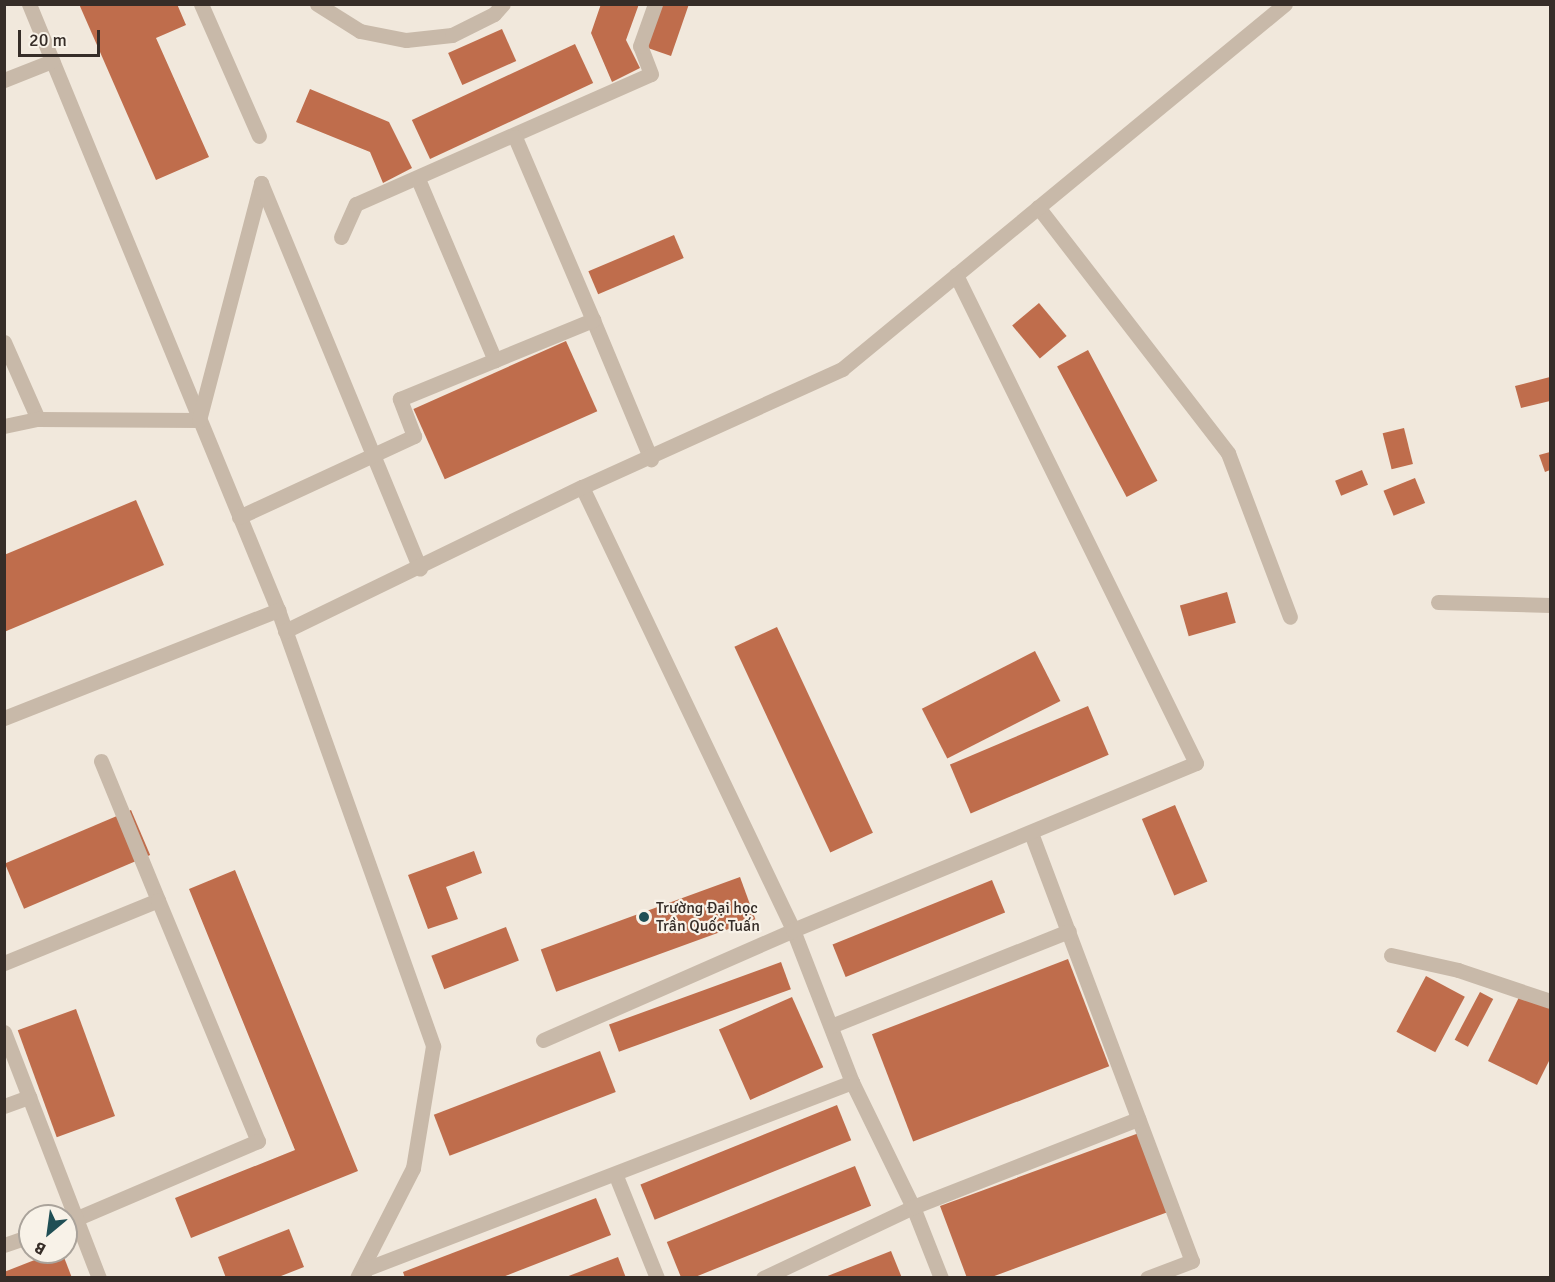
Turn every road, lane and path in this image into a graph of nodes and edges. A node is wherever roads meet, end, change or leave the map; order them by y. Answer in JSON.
{"nodes":[{"id":1,"x":29,"y":4,"type":"edge"},
{"id":2,"x":201,"y":4,"type":"edge"},
{"id":3,"x":316,"y":4,"type":"edge"},
{"id":4,"x":503,"y":4,"type":"edge"},
{"id":5,"x":655,"y":4,"type":"edge"},
{"id":6,"x":1285,"y":4,"type":"edge"},
{"id":7,"x":52,"y":61,"type":"junction"},
{"id":8,"x":4,"y":80,"type":"edge"},
{"id":9,"x":259,"y":135,"type":"dead end"},
{"id":10,"x":515,"y":137,"type":"junction"},
{"id":11,"x":418,"y":179,"type":"junction"},
{"id":12,"x":1038,"y":207,"type":"junction"},
{"id":13,"x":342,"y":237,"type":"dead end"},
{"id":14,"x":956,"y":275,"type":"junction"},
{"id":15,"x":593,"y":320,"type":"junction"},
{"id":16,"x":4,"y":342,"type":"edge"},
{"id":17,"x":495,"y":360,"type":"junction"},
{"id":18,"x":38,"y":419,"type":"junction"},
{"id":19,"x":199,"y":420,"type":"junction"},
{"id":20,"x":4,"y":426,"type":"edge"},
{"id":21,"x":373,"y":454,"type":"junction"},
{"id":22,"x":651,"y":459,"type":"junction"},
{"id":23,"x":582,"y":487,"type":"junction"},
{"id":24,"x":239,"y":518,"type":"junction"},
{"id":25,"x":420,"y":567,"type":"junction"},
{"id":26,"x":1438,"y":602,"type":"dead end"},
{"id":27,"x":1551,"y":605,"type":"edge"},
{"id":28,"x":278,"y":610,"type":"junction"},
{"id":29,"x":1290,"y":617,"type":"dead end"},
{"id":30,"x":285,"y":631,"type":"junction"},
{"id":31,"x":4,"y":718,"type":"edge"},
{"id":32,"x":101,"y":760,"type":"dead end"},
{"id":33,"x":1031,"y":833,"type":"junction"},
{"id":34,"x":158,"y":900,"type":"junction"},
{"id":35,"x":793,"y":930,"type":"junction"},
{"id":36,"x":1069,"y":931,"type":"junction"},
{"id":37,"x":1391,"y":955,"type":"dead end"},
{"id":38,"x":4,"y":963,"type":"edge"},
{"id":39,"x":1551,"y":1001,"type":"edge"},
{"id":40,"x":831,"y":1026,"type":"junction"},
{"id":41,"x":4,"y":1032,"type":"edge"},
{"id":42,"x":543,"y":1040,"type":"dead end"},
{"id":43,"x":852,"y":1082,"type":"junction"},
{"id":44,"x":29,"y":1097,"type":"junction"},
{"id":45,"x":4,"y":1106,"type":"edge"},
{"id":46,"x":1138,"y":1119,"type":"junction"},
{"id":47,"x":616,"y":1176,"type":"junction"},
{"id":48,"x":66,"y":1204,"type":"edge"},
{"id":49,"x":912,"y":1207,"type":"junction"},
{"id":50,"x":78,"y":1218,"type":"edge"},
{"id":51,"x":78,"y":1234,"type":"edge"},
{"id":52,"x":362,"y":1275,"type":"edge"},
{"id":53,"x":99,"y":1278,"type":"edge"},
{"id":54,"x":657,"y":1278,"type":"edge"},
{"id":55,"x":763,"y":1278,"type":"edge"},
{"id":56,"x":941,"y":1278,"type":"edge"},
{"id":57,"x":1148,"y":1278,"type":"edge"}],
"edges":[{"from":1,"to":7,"type":"street"},
{"from":2,"to":9,"type":"street"},
{"from":3,"to":4,"type":"street"},
{"from":5,"to":10,"type":"street"},
{"from":6,"to":12,"type":"street"},
{"from":7,"to":8,"type":"street"},
{"from":7,"to":19,"type":"street"},
{"from":10,"to":11,"type":"street"},
{"from":10,"to":15,"type":"street"},
{"from":11,"to":13,"type":"street"},
{"from":11,"to":17,"type":"street"},
{"from":12,"to":14,"type":"street"},
{"from":12,"to":29,"type":"street"},
{"from":14,"to":22,"type":"street"},
{"from":14,"to":33,"type":"street"},
{"from":15,"to":17,"type":"street"},
{"from":15,"to":22,"type":"street"},
{"from":16,"to":18,"type":"street"},
{"from":17,"to":21,"type":"street"},
{"from":18,"to":19,"type":"street"},
{"from":18,"to":20,"type":"street"},
{"from":19,"to":21,"type":"street"},
{"from":19,"to":24,"type":"street"},
{"from":21,"to":24,"type":"street"},
{"from":21,"to":25,"type":"street"},
{"from":22,"to":23,"type":"street"},
{"from":23,"to":25,"type":"street"},
{"from":23,"to":35,"type":"street"},
{"from":24,"to":28,"type":"street"},
{"from":25,"to":30,"type":"street"},
{"from":26,"to":27,"type":"street"},
{"from":28,"to":30,"type":"street"},
{"from":28,"to":31,"type":"street"},
{"from":30,"to":52,"type":"street"},
{"from":32,"to":34,"type":"street"},
{"from":33,"to":35,"type":"street"},
{"from":33,"to":36,"type":"street"},
{"from":34,"to":38,"type":"street"},
{"from":34,"to":50,"type":"street"},
{"from":35,"to":40,"type":"street"},
{"from":35,"to":42,"type":"street"},
{"from":36,"to":40,"type":"street"},
{"from":36,"to":46,"type":"street"},
{"from":37,"to":39,"type":"street"},
{"from":40,"to":43,"type":"street"},
{"from":41,"to":44,"type":"street"},
{"from":43,"to":47,"type":"street"},
{"from":43,"to":49,"type":"street"},
{"from":44,"to":45,"type":"street"},
{"from":44,"to":48,"type":"street"},
{"from":46,"to":49,"type":"street"},
{"from":46,"to":57,"type":"street"},
{"from":47,"to":52,"type":"street"},
{"from":47,"to":54,"type":"street"},
{"from":49,"to":55,"type":"street"},
{"from":49,"to":56,"type":"street"},
{"from":51,"to":53,"type":"street"}]}
